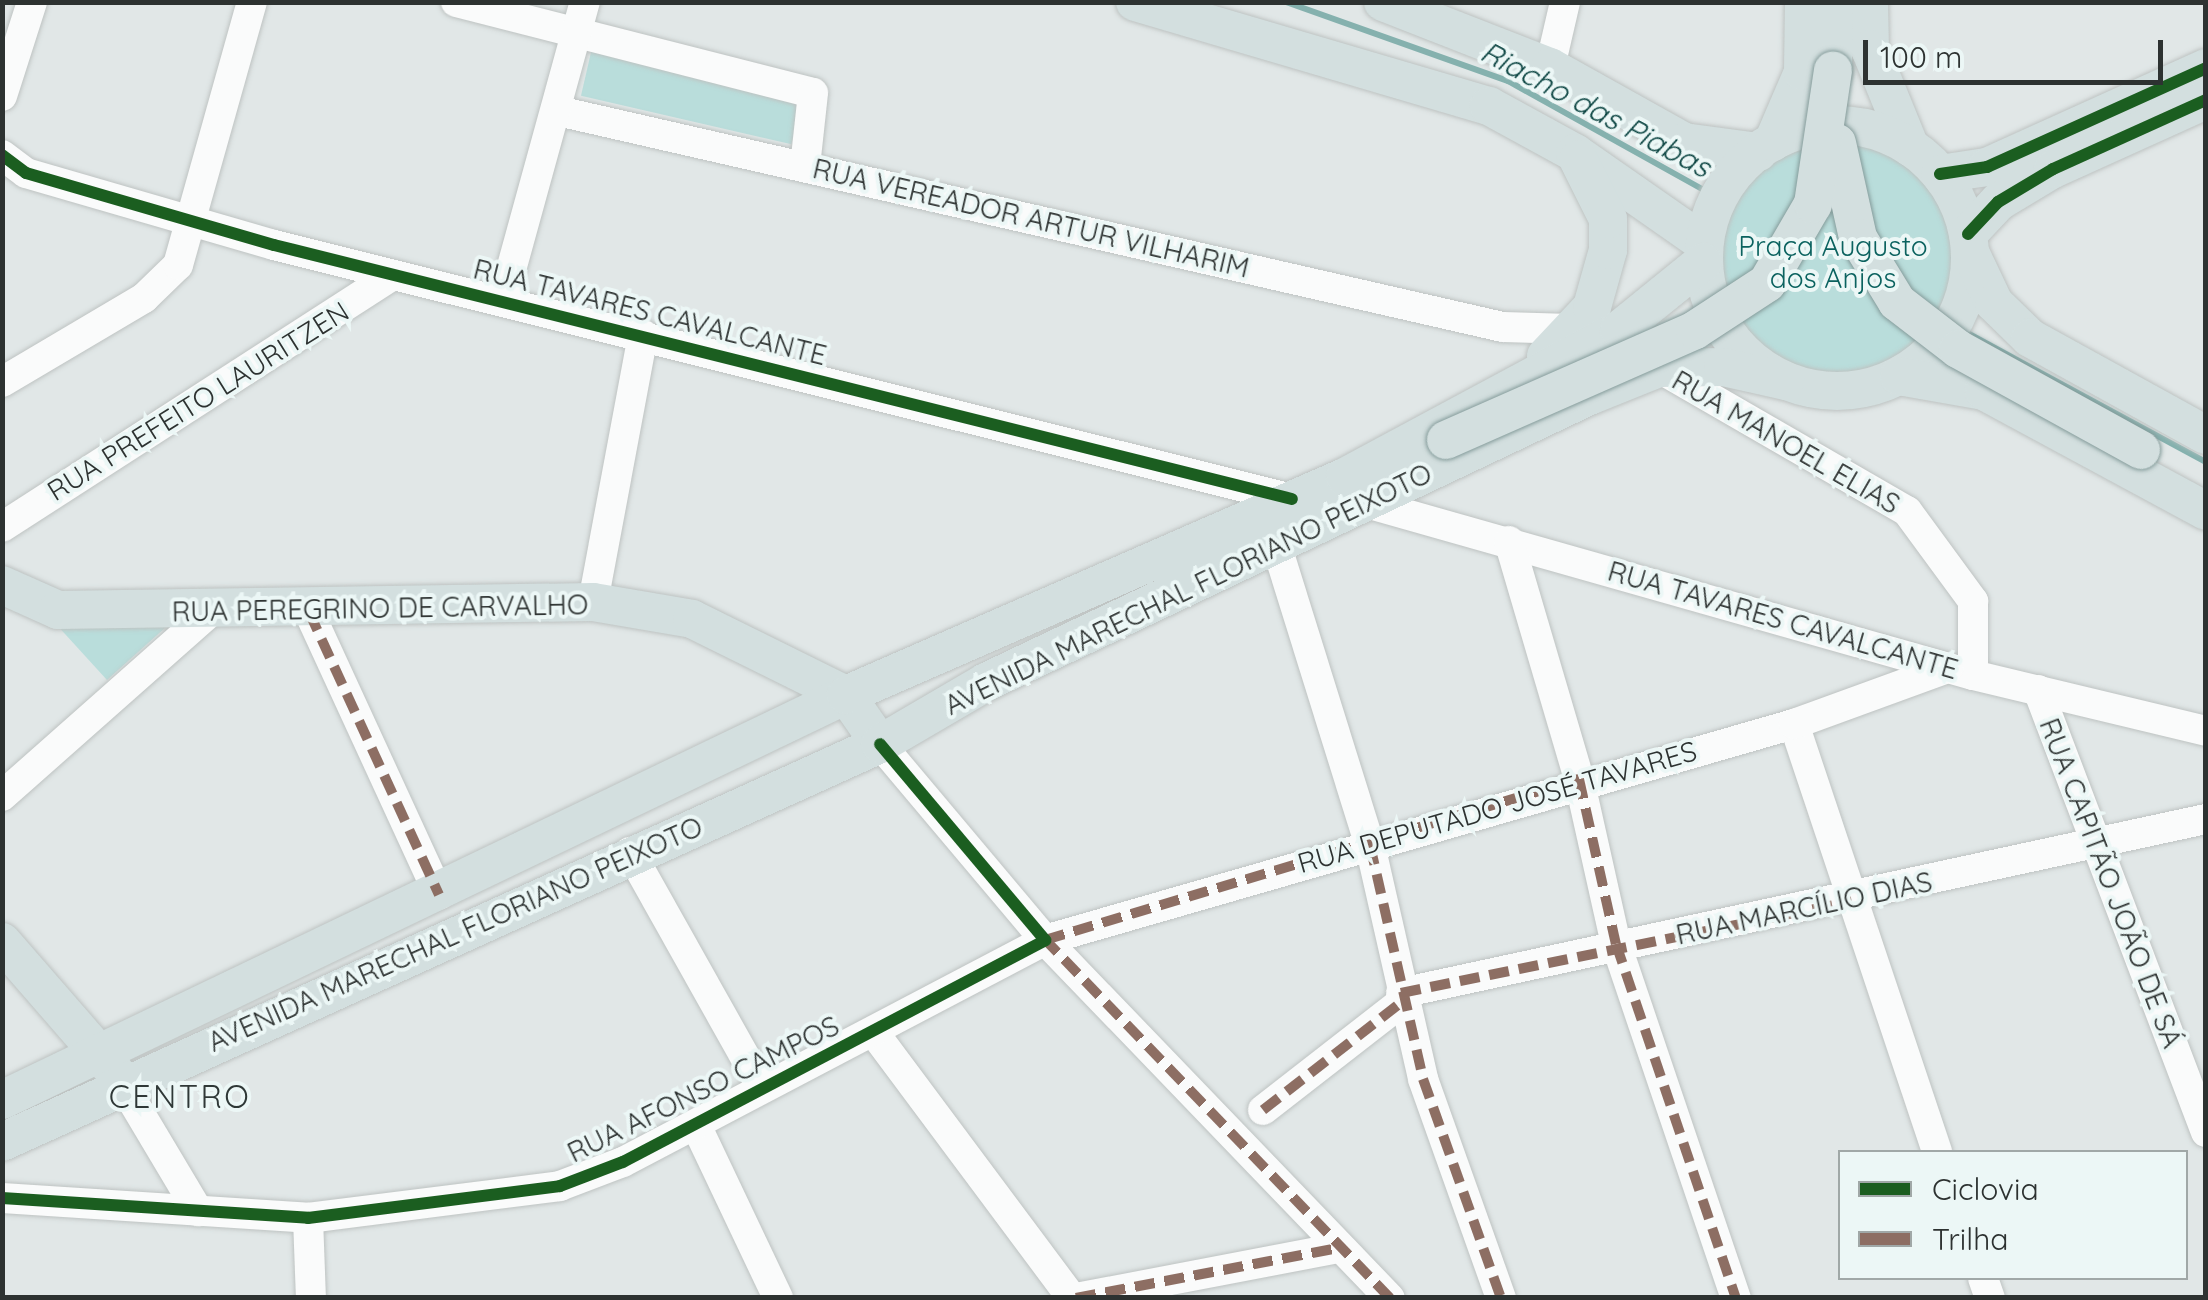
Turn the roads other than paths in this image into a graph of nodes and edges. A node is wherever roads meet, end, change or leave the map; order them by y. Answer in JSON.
{"nodes":[{"id":1,"x":32,"y":2,"type":"edge"},
{"id":2,"x":252,"y":2,"type":"edge"},
{"id":3,"x":456,"y":2,"type":"edge"},
{"id":4,"x":585,"y":2,"type":"edge"},
{"id":5,"x":1134,"y":2,"type":"edge"},
{"id":6,"x":1383,"y":2,"type":"edge"},
{"id":7,"x":1565,"y":2,"type":"edge"},
{"id":8,"x":1804,"y":2,"type":"edge"},
{"id":9,"x":1834,"y":2,"type":"edge"},
{"id":10,"x":1868,"y":2,"type":"edge"},
{"id":11,"x":577,"y":32,"type":"junction"},
{"id":12,"x":1550,"y":67,"type":"junction"},
{"id":13,"x":2206,"y":68,"type":"edge"},
{"id":14,"x":1834,"y":70,"type":"junction"},
{"id":15,"x":2,"y":96,"type":"edge"},
{"id":16,"x":2206,"y":100,"type":"edge"},
{"id":17,"x":558,"y":111,"type":"junction"},
{"id":18,"x":1766,"y":147,"type":"junction"},
{"id":19,"x":1910,"y":147,"type":"junction"},
{"id":20,"x":1574,"y":152,"type":"junction"},
{"id":21,"x":2,"y":155,"type":"edge"},
{"id":22,"x":805,"y":166,"type":"junction"},
{"id":23,"x":1940,"y":174,"type":"junction"},
{"id":24,"x":195,"y":223,"type":"junction"},
{"id":25,"x":1969,"y":243,"type":"junction"},
{"id":26,"x":1704,"y":253,"type":"junction"},
{"id":27,"x":393,"y":275,"type":"junction"},
{"id":28,"x":503,"y":299,"type":"junction"},
{"id":29,"x":1503,"y":327,"type":"junction"},
{"id":30,"x":1571,"y":329,"type":"junction"},
{"id":31,"x":643,"y":336,"type":"junction"},
{"id":32,"x":1659,"y":368,"type":"junction"},
{"id":33,"x":1532,"y":371,"type":"junction"},
{"id":34,"x":1899,"y":376,"type":"junction"},
{"id":35,"x":1785,"y":380,"type":"junction"},
{"id":36,"x":2,"y":382,"type":"edge"},
{"id":37,"x":2201,"y":427,"type":"edge"},
{"id":38,"x":2206,"y":488,"type":"edge"},
{"id":39,"x":1354,"y":490,"type":"junction"},
{"id":40,"x":1292,"y":499,"type":"junction"},
{"id":41,"x":2206,"y":511,"type":"edge"},
{"id":42,"x":2,"y":527,"type":"edge"},
{"id":43,"x":1509,"y":542,"type":"junction"},
{"id":44,"x":1276,"y":544,"type":"junction"},
{"id":45,"x":2,"y":585,"type":"edge"},
{"id":46,"x":593,"y":602,"type":"junction"},
{"id":47,"x":309,"y":612,"type":"junction"},
{"id":48,"x":208,"y":614,"type":"junction"},
{"id":49,"x":1960,"y":672,"type":"junction"},
{"id":50,"x":2038,"y":690,"type":"junction"},
{"id":51,"x":846,"y":694,"type":"junction"},
{"id":52,"x":1794,"y":724,"type":"junction"},
{"id":53,"x":2206,"y":731,"type":"edge"},
{"id":54,"x":880,"y":744,"type":"junction"},
{"id":55,"x":1579,"y":779,"type":"junction"},
{"id":56,"x":2,"y":796,"type":"edge"},
{"id":57,"x":2206,"y":819,"type":"edge"},
{"id":58,"x":2092,"y":844,"type":"junction"},
{"id":59,"x":1370,"y":845,"type":"junction"},
{"id":60,"x":630,"y":852,"type":"junction"},
{"id":61,"x":439,"y":895,"type":"junction"},
{"id":62,"x":1852,"y":901,"type":"junction"},
{"id":63,"x":1044,"y":940,"type":"junction"},
{"id":64,"x":2,"y":942,"type":"edge"},
{"id":65,"x":1616,"y":944,"type":"junction"},
{"id":66,"x":1402,"y":997,"type":"junction"},
{"id":67,"x":875,"y":1034,"type":"junction"},
{"id":68,"x":102,"y":1050,"type":"junction"},
{"id":69,"x":123,"y":1086,"type":"junction"},
{"id":70,"x":762,"y":1087,"type":"junction"},
{"id":71,"x":2,"y":1100,"type":"edge"},
{"id":72,"x":1263,"y":1110,"type":"dead end"},
{"id":73,"x":696,"y":1125,"type":"junction"},
{"id":74,"x":2206,"y":1132,"type":"edge"},
{"id":75,"x":2,"y":1142,"type":"edge"},
{"id":76,"x":1937,"y":1150,"type":"edge"},
{"id":77,"x":2,"y":1198,"type":"edge"},
{"id":78,"x":198,"y":1211,"type":"junction"},
{"id":79,"x":308,"y":1218,"type":"junction"},
{"id":80,"x":1338,"y":1248,"type":"junction"},
{"id":81,"x":312,"y":1298,"type":"edge"},
{"id":82,"x":778,"y":1298,"type":"edge"},
{"id":83,"x":1074,"y":1298,"type":"edge"},
{"id":84,"x":1390,"y":1298,"type":"edge"},
{"id":85,"x":1501,"y":1298,"type":"edge"},
{"id":86,"x":1736,"y":1298,"type":"edge"}],
"edges":[{"from":1,"to":15,"type":"street"},
{"from":2,"to":24,"type":"street"},
{"from":3,"to":11,"type":"street"},
{"from":4,"to":11,"type":"street"},
{"from":5,"to":20,"type":"main road"},
{"from":6,"to":12,"type":"main road"},
{"from":7,"to":12,"type":"street"},
{"from":8,"to":18,"type":"main road"},
{"from":9,"to":14,"type":"main road"},
{"from":10,"to":19,"type":"main road"},
{"from":11,"to":17,"type":"street"},
{"from":11,"to":22,"type":"street"},
{"from":12,"to":18,"type":"main road"},
{"from":13,"to":23,"type":"main road"},
{"from":14,"to":38,"type":"main road","bridge":true},
{"from":14,"to":39,"type":"main road","bridge":true},
{"from":16,"to":25,"type":"main road"},
{"from":17,"to":22,"type":"street","name":"RUA VEREADOR ARTUR VILHARIM"},
{"from":17,"to":28,"type":"street"},
{"from":18,"to":19,"type":"main road"},
{"from":18,"to":26,"type":"main road"},
{"from":19,"to":23,"type":"main road"},
{"from":20,"to":26,"type":"main road"},
{"from":20,"to":30,"type":"main road"},
{"from":21,"to":24,"type":"street","name":"RUA TAVARES CAVALCANTE"},
{"from":22,"to":29,"type":"street","name":"RUA VEREADOR ARTUR VILHARIM"},
{"from":23,"to":25,"type":"main road"},
{"from":24,"to":27,"type":"street","name":"RUA TAVARES CAVALCANTE"},
{"from":24,"to":36,"type":"street"},
{"from":25,"to":34,"type":"main road"},
{"from":25,"to":37,"type":"main road"},
{"from":26,"to":33,"type":"main road","name":"AVENIDA MARECHAL FLORIANO PEIXOTO"},
{"from":26,"to":35,"type":"main road"},
{"from":27,"to":28,"type":"street","name":"RUA TAVARES CAVALCANTE"},
{"from":27,"to":42,"type":"street","name":"RUA PREFEITO LAURITZEN"},
{"from":28,"to":31,"type":"street","name":"RUA TAVARES CAVALCANTE"},
{"from":29,"to":30,"type":"street","name":"RUA VEREADOR ARTUR VILHARIM"},
{"from":29,"to":33,"type":"street"},
{"from":30,"to":33,"type":"main road"},
{"from":31,"to":40,"type":"street","name":"RUA TAVARES CAVALCANTE"},
{"from":31,"to":46,"type":"street"},
{"from":32,"to":35,"type":"main road","name":"AVENIDA MARECHAL FLORIANO PEIXOTO"},
{"from":32,"to":39,"type":"main road","name":"AVENIDA MARECHAL FLORIANO PEIXOTO"},
{"from":32,"to":49,"type":"street","name":"RUA MANOEL ELIAS"},
{"from":33,"to":39,"type":"main road","name":"AVENIDA MARECHAL FLORIANO PEIXOTO"},
{"from":34,"to":35,"type":"main road"},
{"from":34,"to":41,"type":"main road"},
{"from":39,"to":40,"type":"main road","name":"AVENIDA MARECHAL FLORIANO PEIXOTO"},
{"from":39,"to":43,"type":"street","name":"RUA TAVARES CAVALCANTE"},
{"from":39,"to":44,"type":"main road","name":"AVENIDA MARECHAL FLORIANO PEIXOTO"},
{"from":40,"to":51,"type":"main road","name":"AVENIDA MARECHAL FLORIANO PEIXOTO"},
{"from":43,"to":49,"type":"street","name":"RUA TAVARES CAVALCANTE"},
{"from":43,"to":55,"type":"street"},
{"from":44,"to":54,"type":"main road","name":"AVENIDA MARECHAL FLORIANO PEIXOTO"},
{"from":44,"to":59,"type":"street"},
{"from":45,"to":48,"type":"main road","name":"RUA PEREGRINO DE CARVALHO"},
{"from":46,"to":47,"type":"main road","name":"RUA PEREGRINO DE CARVALHO"},
{"from":46,"to":51,"type":"main road","name":"RUA PEREGRINO DE CARVALHO"},
{"from":47,"to":48,"type":"main road","name":"RUA PEREGRINO DE CARVALHO"},
{"from":47,"to":61,"type":"street"},
{"from":48,"to":56,"type":"street"},
{"from":49,"to":50,"type":"street","name":"RUA TAVARES CAVALCANTE"},
{"from":49,"to":52,"type":"street","name":"RUA DEPUTADO JOSÉ TAVARES"},
{"from":50,"to":53,"type":"street","name":"RUA TAVARES CAVALCANTE"},
{"from":50,"to":58,"type":"street","name":"RUA CAPITÃO JOÃO DE SÁ"},
{"from":51,"to":54,"type":"main road","name":"RUA PEREGRINO DE CARVALHO"},
{"from":51,"to":61,"type":"main road","name":"AVENIDA MARECHAL FLORIANO PEIXOTO"},
{"from":52,"to":55,"type":"street","name":"RUA DEPUTADO JOSÉ TAVARES"},
{"from":52,"to":62,"type":"street"},
{"from":54,"to":60,"type":"main road","name":"AVENIDA MARECHAL FLORIANO PEIXOTO"},
{"from":54,"to":63,"type":"street","name":"RUA PEREGRINO DE CARVALHO"},
{"from":55,"to":59,"type":"street","name":"RUA DEPUTADO JOSÉ TAVARES"},
{"from":55,"to":65,"type":"street"},
{"from":57,"to":58,"type":"street","name":"RUA MARCÍLIO DIAS"},
{"from":58,"to":62,"type":"street","name":"RUA MARCÍLIO DIAS"},
{"from":58,"to":74,"type":"street","name":"RUA CAPITÃO JOÃO DE SÁ"},
{"from":59,"to":63,"type":"street","name":"RUA DEPUTADO JOSÉ TAVARES"},
{"from":59,"to":66,"type":"street"},
{"from":60,"to":69,"type":"main road","name":"AVENIDA MARECHAL FLORIANO PEIXOTO"},
{"from":60,"to":70,"type":"street"},
{"from":61,"to":68,"type":"main road","name":"AVENIDA MARECHAL FLORIANO PEIXOTO"},
{"from":62,"to":65,"type":"street","name":"RUA MARCÍLIO DIAS"},
{"from":62,"to":76,"type":"street"},
{"from":63,"to":67,"type":"street","name":"RUA AFONSO CAMPOS"},
{"from":63,"to":80,"type":"street","name":"RUA PEREGRINO DE CARVALHO"},
{"from":64,"to":68,"type":"main road"},
{"from":65,"to":66,"type":"street","name":"RUA MARCÍLIO DIAS"},
{"from":65,"to":86,"type":"street"},
{"from":66,"to":72,"type":"street"},
{"from":66,"to":85,"type":"street"},
{"from":67,"to":70,"type":"street","name":"RUA AFONSO CAMPOS"},
{"from":67,"to":83,"type":"street"},
{"from":68,"to":69,"type":"main road"},
{"from":68,"to":71,"type":"main road","name":"AVENIDA MARECHAL FLORIANO PEIXOTO"},
{"from":69,"to":75,"type":"main road","name":"AVENIDA MARECHAL FLORIANO PEIXOTO"},
{"from":69,"to":78,"type":"street"},
{"from":70,"to":73,"type":"street","name":"RUA AFONSO CAMPOS"},
{"from":73,"to":79,"type":"street","name":"RUA AFONSO CAMPOS"},
{"from":73,"to":82,"type":"street"},
{"from":77,"to":78,"type":"street","name":"RUA AFONSO CAMPOS"},
{"from":78,"to":79,"type":"street","name":"RUA AFONSO CAMPOS"},
{"from":79,"to":81,"type":"street"},
{"from":80,"to":83,"type":"street"},
{"from":80,"to":84,"type":"street","name":"RUA PEREGRINO DE CARVALHO"}]}
